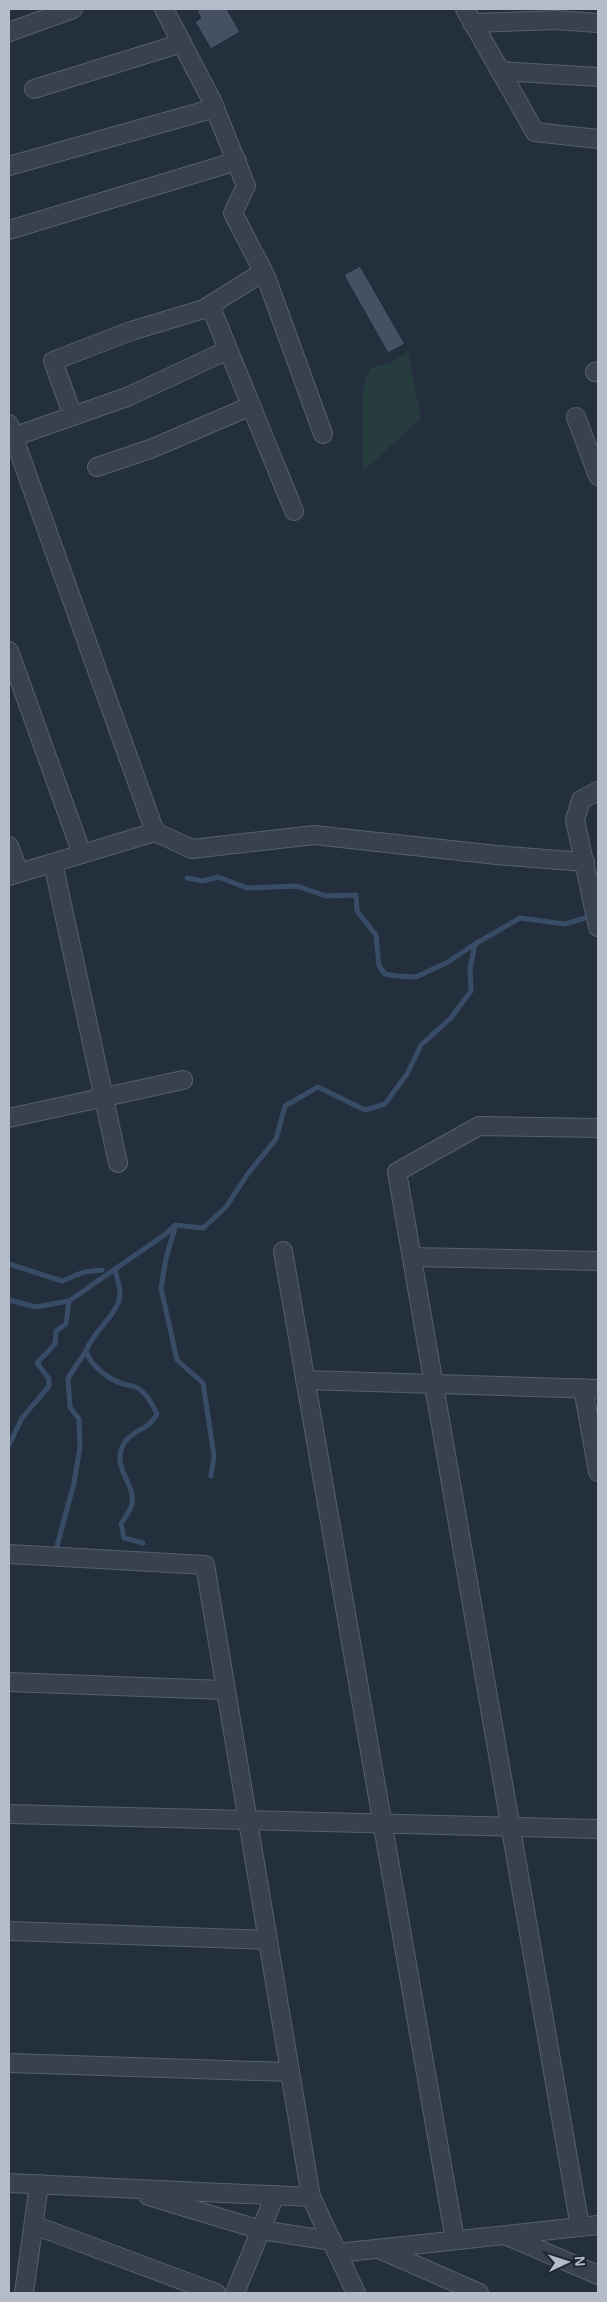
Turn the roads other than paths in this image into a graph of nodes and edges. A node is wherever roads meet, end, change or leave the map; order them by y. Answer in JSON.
{"nodes":[{"id":1,"x":73,"y":9,"type":"edge"},
{"id":2,"x":164,"y":9,"type":"edge"},
{"id":3,"x":468,"y":16,"type":"edge"},
{"id":4,"x":598,"y":23,"type":"edge"},
{"id":5,"x":9,"y":32,"type":"edge"},
{"id":6,"x":182,"y":43,"type":"junction"},
{"id":7,"x":500,"y":71,"type":"junction"},
{"id":8,"x":598,"y":77,"type":"edge"},
{"id":9,"x":34,"y":89,"type":"dead end"},
{"id":10,"x":215,"y":108,"type":"junction"},
{"id":11,"x":598,"y":139,"type":"edge"},
{"id":12,"x":236,"y":161,"type":"junction"},
{"id":13,"x":9,"y":166,"type":"edge"},
{"id":14,"x":9,"y":230,"type":"edge"},
{"id":15,"x":263,"y":272,"type":"junction"},
{"id":16,"x":210,"y":305,"type":"junction"},
{"id":17,"x":228,"y":350,"type":"junction"},
{"id":18,"x":251,"y":406,"type":"junction"},
{"id":19,"x":73,"y":416,"type":"junction"},
{"id":20,"x":576,"y":417,"type":"dead end"},
{"id":21,"x":11,"y":431,"type":"edge"},
{"id":22,"x":324,"y":434,"type":"dead end"},
{"id":23,"x":97,"y":467,"type":"dead end"},
{"id":24,"x":598,"y":476,"type":"edge"},
{"id":25,"x":294,"y":511,"type":"dead end"},
{"id":26,"x":9,"y":651,"type":"edge"},
{"id":27,"x":598,"y":791,"type":"edge"},
{"id":28,"x":155,"y":832,"type":"junction"},
{"id":29,"x":9,"y":846,"type":"edge"},
{"id":30,"x":82,"y":854,"type":"junction"},
{"id":31,"x":585,"y":862,"type":"junction"},
{"id":32,"x":53,"y":863,"type":"junction"},
{"id":33,"x":14,"y":875,"type":"edge"},
{"id":34,"x":598,"y":927,"type":"edge"},
{"id":35,"x":183,"y":1080,"type":"dead end"},
{"id":36,"x":104,"y":1097,"type":"junction"},
{"id":37,"x":9,"y":1118,"type":"edge"},
{"id":38,"x":598,"y":1128,"type":"edge"},
{"id":39,"x":118,"y":1163,"type":"dead end"},
{"id":40,"x":283,"y":1251,"type":"dead end"},
{"id":41,"x":412,"y":1257,"type":"junction"},
{"id":42,"x":598,"y":1261,"type":"edge"},
{"id":43,"x":305,"y":1380,"type":"junction"},
{"id":44,"x":434,"y":1384,"type":"junction"},
{"id":45,"x":590,"y":1388,"type":"edge"},
{"id":46,"x":598,"y":1472,"type":"edge"},
{"id":47,"x":9,"y":1554,"type":"edge"},
{"id":48,"x":9,"y":1682,"type":"edge"},
{"id":49,"x":224,"y":1690,"type":"junction"},
{"id":50,"x":9,"y":1814,"type":"edge"},
{"id":51,"x":247,"y":1819,"type":"junction"},
{"id":52,"x":383,"y":1823,"type":"junction"},
{"id":53,"x":510,"y":1827,"type":"junction"},
{"id":54,"x":598,"y":1829,"type":"edge"},
{"id":55,"x":9,"y":1931,"type":"edge"},
{"id":56,"x":267,"y":1940,"type":"junction"},
{"id":57,"x":9,"y":2063,"type":"edge"},
{"id":58,"x":290,"y":2072,"type":"junction"},
{"id":59,"x":9,"y":2183,"type":"edge"},
{"id":60,"x":39,"y":2184,"type":"junction"},
{"id":61,"x":123,"y":2188,"type":"junction"},
{"id":62,"x":275,"y":2195,"type":"junction"},
{"id":63,"x":311,"y":2197,"type":"junction"},
{"id":64,"x":34,"y":2225,"type":"junction"},
{"id":65,"x":598,"y":2225,"type":"edge"},
{"id":66,"x":580,"y":2227,"type":"junction"},
{"id":67,"x":261,"y":2230,"type":"junction"},
{"id":68,"x":505,"y":2235,"type":"junction"},
{"id":69,"x":456,"y":2240,"type":"junction"},
{"id":70,"x":335,"y":2247,"type":"junction"},
{"id":71,"x":377,"y":2249,"type":"junction"},
{"id":72,"x":598,"y":2275,"type":"edge"},
{"id":73,"x":24,"y":2293,"type":"edge"},
{"id":74,"x":216,"y":2293,"type":"edge"},
{"id":75,"x":235,"y":2293,"type":"edge"},
{"id":76,"x":356,"y":2293,"type":"edge"},
{"id":77,"x":479,"y":2293,"type":"edge"}],
"edges":[{"from":1,"to":5,"type":"street"},
{"from":2,"to":6,"type":"street"},
{"from":3,"to":4,"type":"street"},
{"from":3,"to":7,"type":"street"},
{"from":6,"to":9,"type":"street"},
{"from":6,"to":10,"type":"street"},
{"from":7,"to":8,"type":"street"},
{"from":7,"to":11,"type":"street"},
{"from":10,"to":12,"type":"street"},
{"from":10,"to":13,"type":"street"},
{"from":12,"to":14,"type":"street"},
{"from":12,"to":15,"type":"street"},
{"from":15,"to":16,"type":"street"},
{"from":15,"to":22,"type":"street"},
{"from":16,"to":17,"type":"street"},
{"from":16,"to":19,"type":"street"},
{"from":17,"to":18,"type":"street"},
{"from":17,"to":19,"type":"street"},
{"from":18,"to":23,"type":"street"},
{"from":18,"to":25,"type":"street"},
{"from":19,"to":21,"type":"street"},
{"from":20,"to":24,"type":"street"},
{"from":21,"to":28,"type":"street"},
{"from":26,"to":30,"type":"street"},
{"from":27,"to":31,"type":"street"},
{"from":28,"to":30,"type":"street"},
{"from":28,"to":31,"type":"street"},
{"from":29,"to":33,"type":"street"},
{"from":30,"to":32,"type":"street"},
{"from":31,"to":34,"type":"street"},
{"from":32,"to":33,"type":"street"},
{"from":32,"to":36,"type":"street"},
{"from":35,"to":36,"type":"street"},
{"from":36,"to":37,"type":"street"},
{"from":36,"to":39,"type":"street"},
{"from":38,"to":41,"type":"street"},
{"from":40,"to":43,"type":"street"},
{"from":41,"to":42,"type":"street"},
{"from":41,"to":44,"type":"street"},
{"from":43,"to":44,"type":"street"},
{"from":43,"to":52,"type":"street"},
{"from":44,"to":45,"type":"street"},
{"from":44,"to":53,"type":"street"},
{"from":45,"to":46,"type":"street"},
{"from":47,"to":49,"type":"street"},
{"from":48,"to":49,"type":"street"},
{"from":49,"to":51,"type":"street"},
{"from":50,"to":51,"type":"street"},
{"from":51,"to":52,"type":"street"},
{"from":51,"to":56,"type":"street"},
{"from":52,"to":53,"type":"street"},
{"from":52,"to":69,"type":"street"},
{"from":53,"to":54,"type":"street"},
{"from":53,"to":66,"type":"street"},
{"from":55,"to":56,"type":"street"},
{"from":56,"to":58,"type":"street"},
{"from":57,"to":58,"type":"street"},
{"from":58,"to":63,"type":"street"},
{"from":59,"to":60,"type":"street"},
{"from":60,"to":61,"type":"street"},
{"from":60,"to":64,"type":"street"},
{"from":61,"to":62,"type":"street"},
{"from":61,"to":67,"type":"street"},
{"from":62,"to":63,"type":"street"},
{"from":62,"to":67,"type":"street"},
{"from":63,"to":70,"type":"street"},
{"from":64,"to":73,"type":"street"},
{"from":64,"to":74,"type":"street"},
{"from":65,"to":66,"type":"street"},
{"from":66,"to":68,"type":"street"},
{"from":67,"to":70,"type":"street"},
{"from":67,"to":75,"type":"street"},
{"from":68,"to":69,"type":"street"},
{"from":68,"to":72,"type":"street"},
{"from":69,"to":71,"type":"street"},
{"from":70,"to":71,"type":"street"},
{"from":70,"to":76,"type":"street"},
{"from":71,"to":77,"type":"street"}]}
